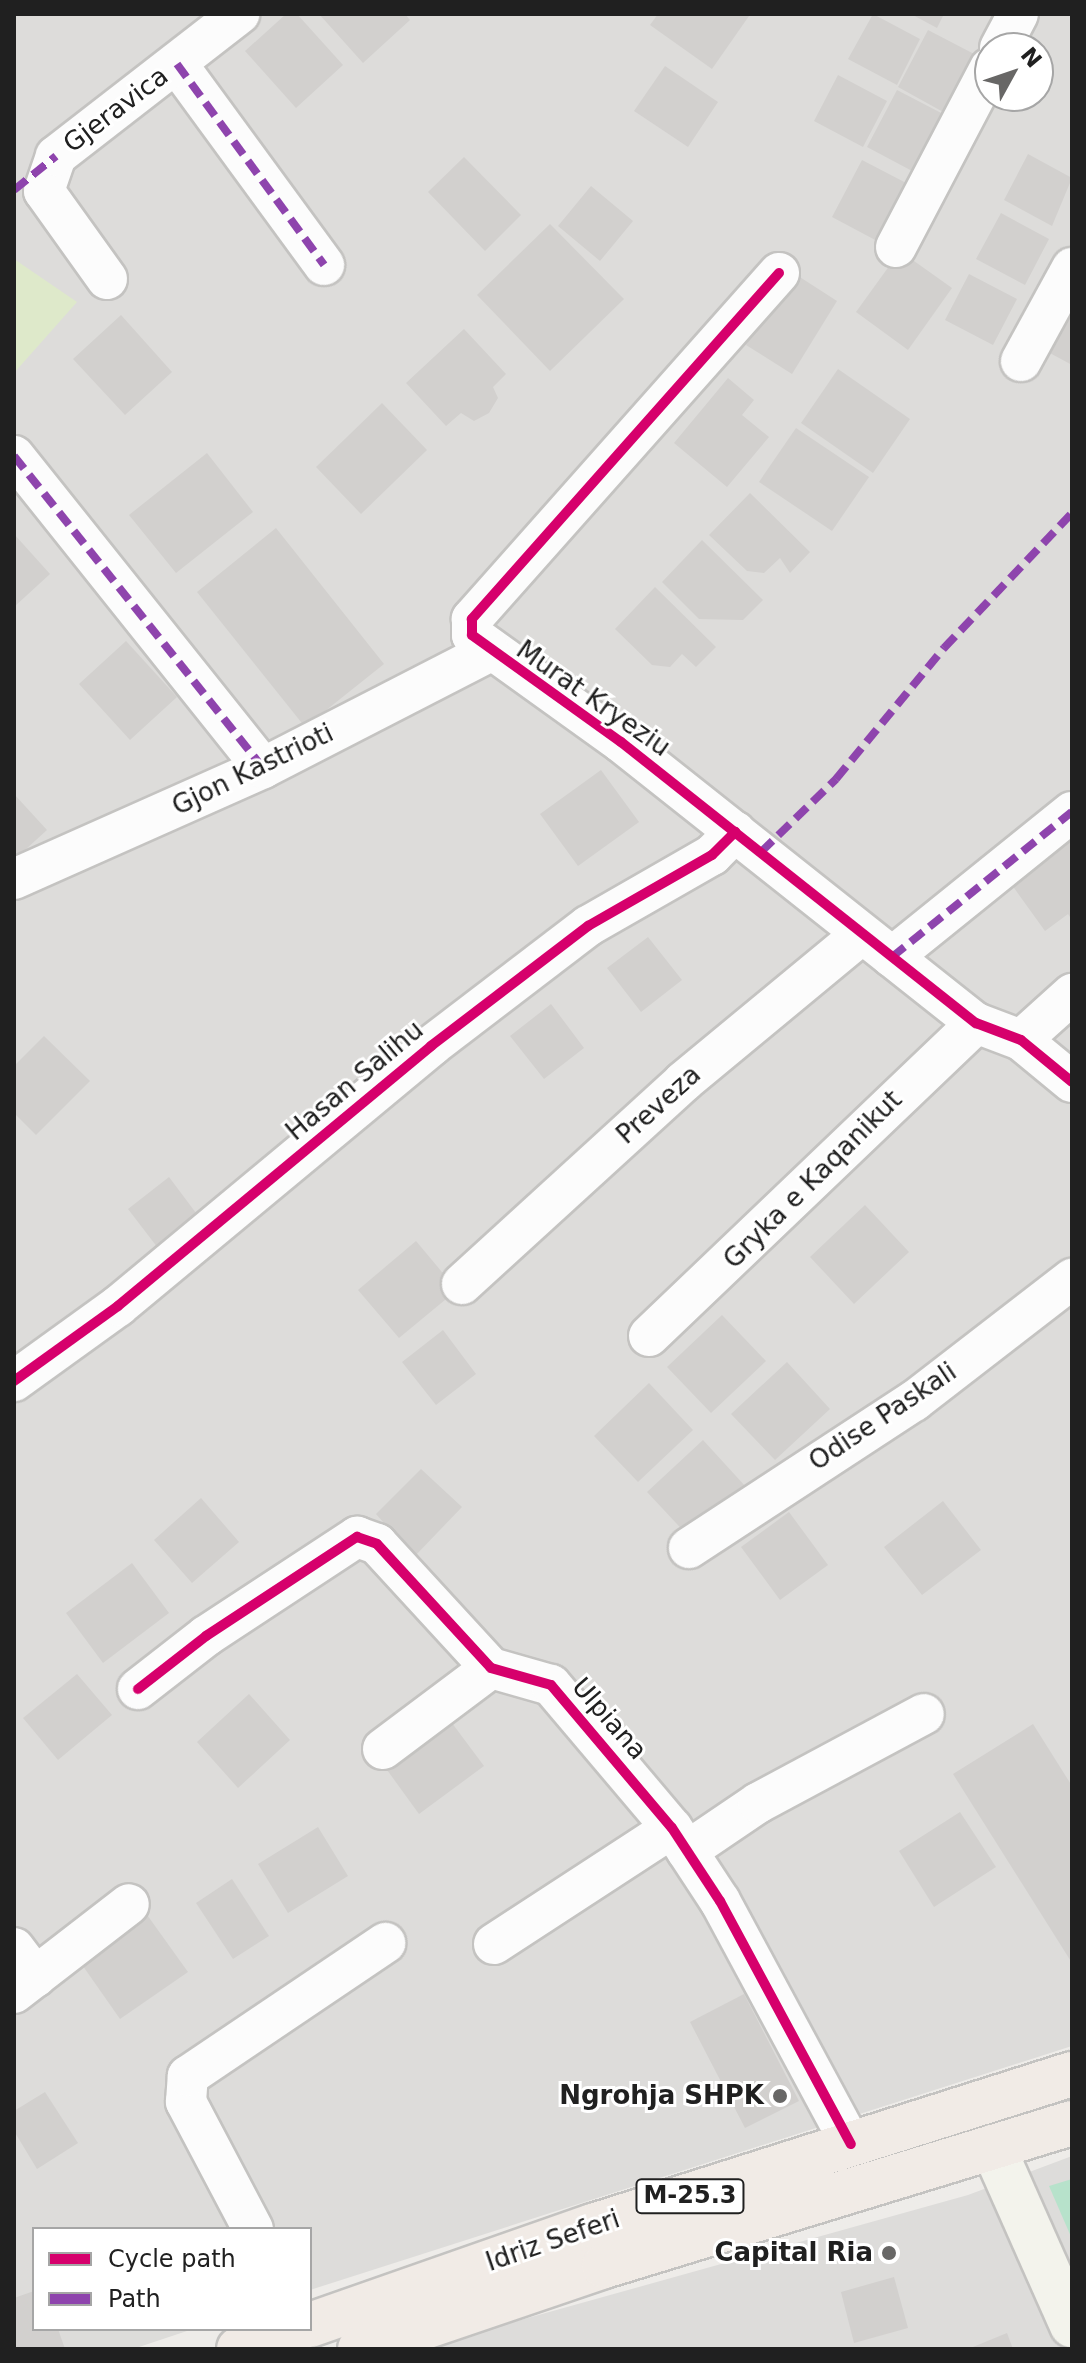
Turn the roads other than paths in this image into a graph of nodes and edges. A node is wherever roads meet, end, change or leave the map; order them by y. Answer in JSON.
{"nodes":[{"id":1,"x":239,"y":14,"type":"edge"},
{"id":2,"x":1018,"y":14,"type":"edge"},
{"id":3,"x":1008,"y":32,"type":"edge"},
{"id":4,"x":177,"y":64,"type":"junction"},
{"id":5,"x":974,"y":98,"type":"edge"},
{"id":6,"x":56,"y":156,"type":"junction"},
{"id":7,"x":14,"y":190,"type":"edge"},
{"id":8,"x":896,"y":247,"type":"dead end"},
{"id":9,"x":324,"y":265,"type":"dead end"},
{"id":10,"x":1072,"y":268,"type":"edge"},
{"id":11,"x":779,"y":273,"type":"dead end"},
{"id":12,"x":107,"y":279,"type":"dead end"},
{"id":13,"x":1021,"y":361,"type":"dead end"},
{"id":14,"x":14,"y":456,"type":"edge"},
{"id":15,"x":489,"y":652,"type":"junction"},
{"id":16,"x":263,"y":768,"type":"junction"},
{"id":17,"x":1072,"y":812,"type":"edge"},
{"id":18,"x":735,"y":832,"type":"junction"},
{"id":19,"x":14,"y":879,"type":"edge"},
{"id":20,"x":877,"y":946,"type":"junction"},
{"id":21,"x":1072,"y":994,"type":"edge"},
{"id":22,"x":976,"y":1023,"type":"junction"},
{"id":23,"x":1021,"y":1040,"type":"junction"},
{"id":24,"x":1072,"y":1082,"type":"edge"},
{"id":25,"x":1072,"y":1279,"type":"edge"},
{"id":26,"x":462,"y":1284,"type":"dead end"},
{"id":27,"x":649,"y":1336,"type":"dead end"},
{"id":28,"x":14,"y":1381,"type":"edge"},
{"id":29,"x":689,"y":1548,"type":"dead end"},
{"id":30,"x":491,"y":1668,"type":"junction"},
{"id":31,"x":138,"y":1689,"type":"dead end"},
{"id":32,"x":924,"y":1714,"type":"dead end"},
{"id":33,"x":383,"y":1749,"type":"dead end"},
{"id":34,"x":680,"y":1840,"type":"junction"},
{"id":35,"x":129,"y":1904,"type":"dead end"},
{"id":36,"x":385,"y":1943,"type":"dead end"},
{"id":37,"x":494,"y":1944,"type":"dead end"},
{"id":38,"x":21,"y":1973,"type":"edge"},
{"id":39,"x":1072,"y":2074,"type":"edge"},
{"id":40,"x":1072,"y":2123,"type":"edge"},
{"id":41,"x":851,"y":2144,"type":"junction"},
{"id":42,"x":993,"y":2147,"type":"junction"},
{"id":43,"x":252,"y":2227,"type":"edge"},
{"id":44,"x":312,"y":2324,"type":"edge"},
{"id":45,"x":1072,"y":2325,"type":"edge"},
{"id":46,"x":292,"y":2331,"type":"edge"},
{"id":47,"x":239,"y":2349,"type":"edge"},
{"id":48,"x":360,"y":2349,"type":"edge"}],
"edges":[{"from":1,"to":4,"type":"street","name":"Gjeravica"},
{"from":2,"to":3,"type":"street"},
{"from":4,"to":6,"type":"street","name":"Gjeravica"},
{"from":4,"to":9,"type":"street","name":"Gjeravica"},
{"from":5,"to":8,"type":"street"},
{"from":6,"to":7,"type":"street"},
{"from":6,"to":12,"type":"street","name":"Gjeravica"},
{"from":10,"to":13,"type":"street"},
{"from":11,"to":15,"type":"street","name":"Murat Kryeziu"},
{"from":14,"to":16,"type":"street"},
{"from":15,"to":16,"type":"street","name":"Gjon Kastrioti"},
{"from":15,"to":18,"type":"street","name":"Murat Kryeziu"},
{"from":16,"to":19,"type":"street","name":"Gjon Kastrioti"},
{"from":17,"to":20,"type":"street","name":"Preveza"},
{"from":18,"to":20,"type":"street","name":"Murat Kryeziu"},
{"from":18,"to":28,"type":"street","name":"Hasan Salihu"},
{"from":20,"to":22,"type":"street","name":"Murat Kryeziu"},
{"from":20,"to":26,"type":"street","name":"Preveza"},
{"from":21,"to":23,"type":"street"},
{"from":22,"to":23,"type":"street","name":"Murat Kryeziu"},
{"from":22,"to":27,"type":"street","name":"Gryka e Kaqanikut"},
{"from":23,"to":24,"type":"street","name":"Murat Kryeziu"},
{"from":25,"to":29,"type":"street","name":"Odise Paskali"},
{"from":30,"to":31,"type":"street"},
{"from":30,"to":33,"type":"street"},
{"from":30,"to":34,"type":"street","name":"Ulpiana"},
{"from":32,"to":34,"type":"street"},
{"from":34,"to":37,"type":"street"},
{"from":34,"to":41,"type":"street","name":"Ulpiana"},
{"from":35,"to":38,"type":"street"},
{"from":36,"to":43,"type":"street"},
{"from":39,"to":41,"type":"main road","name":"Idriz Seferi","number":"M-25.3"},
{"from":40,"to":42,"type":"main road","name":"Idriz Seferi","number":"M-25.3"},
{"from":41,"to":44,"type":"main road","name":"Idriz Seferi","number":"M-25.3"},
{"from":42,"to":45,"type":"main road"},
{"from":42,"to":48,"type":"main road","name":"Idriz Seferi","number":"M-25.3"},
{"from":46,"to":47,"type":"main road"}]}
